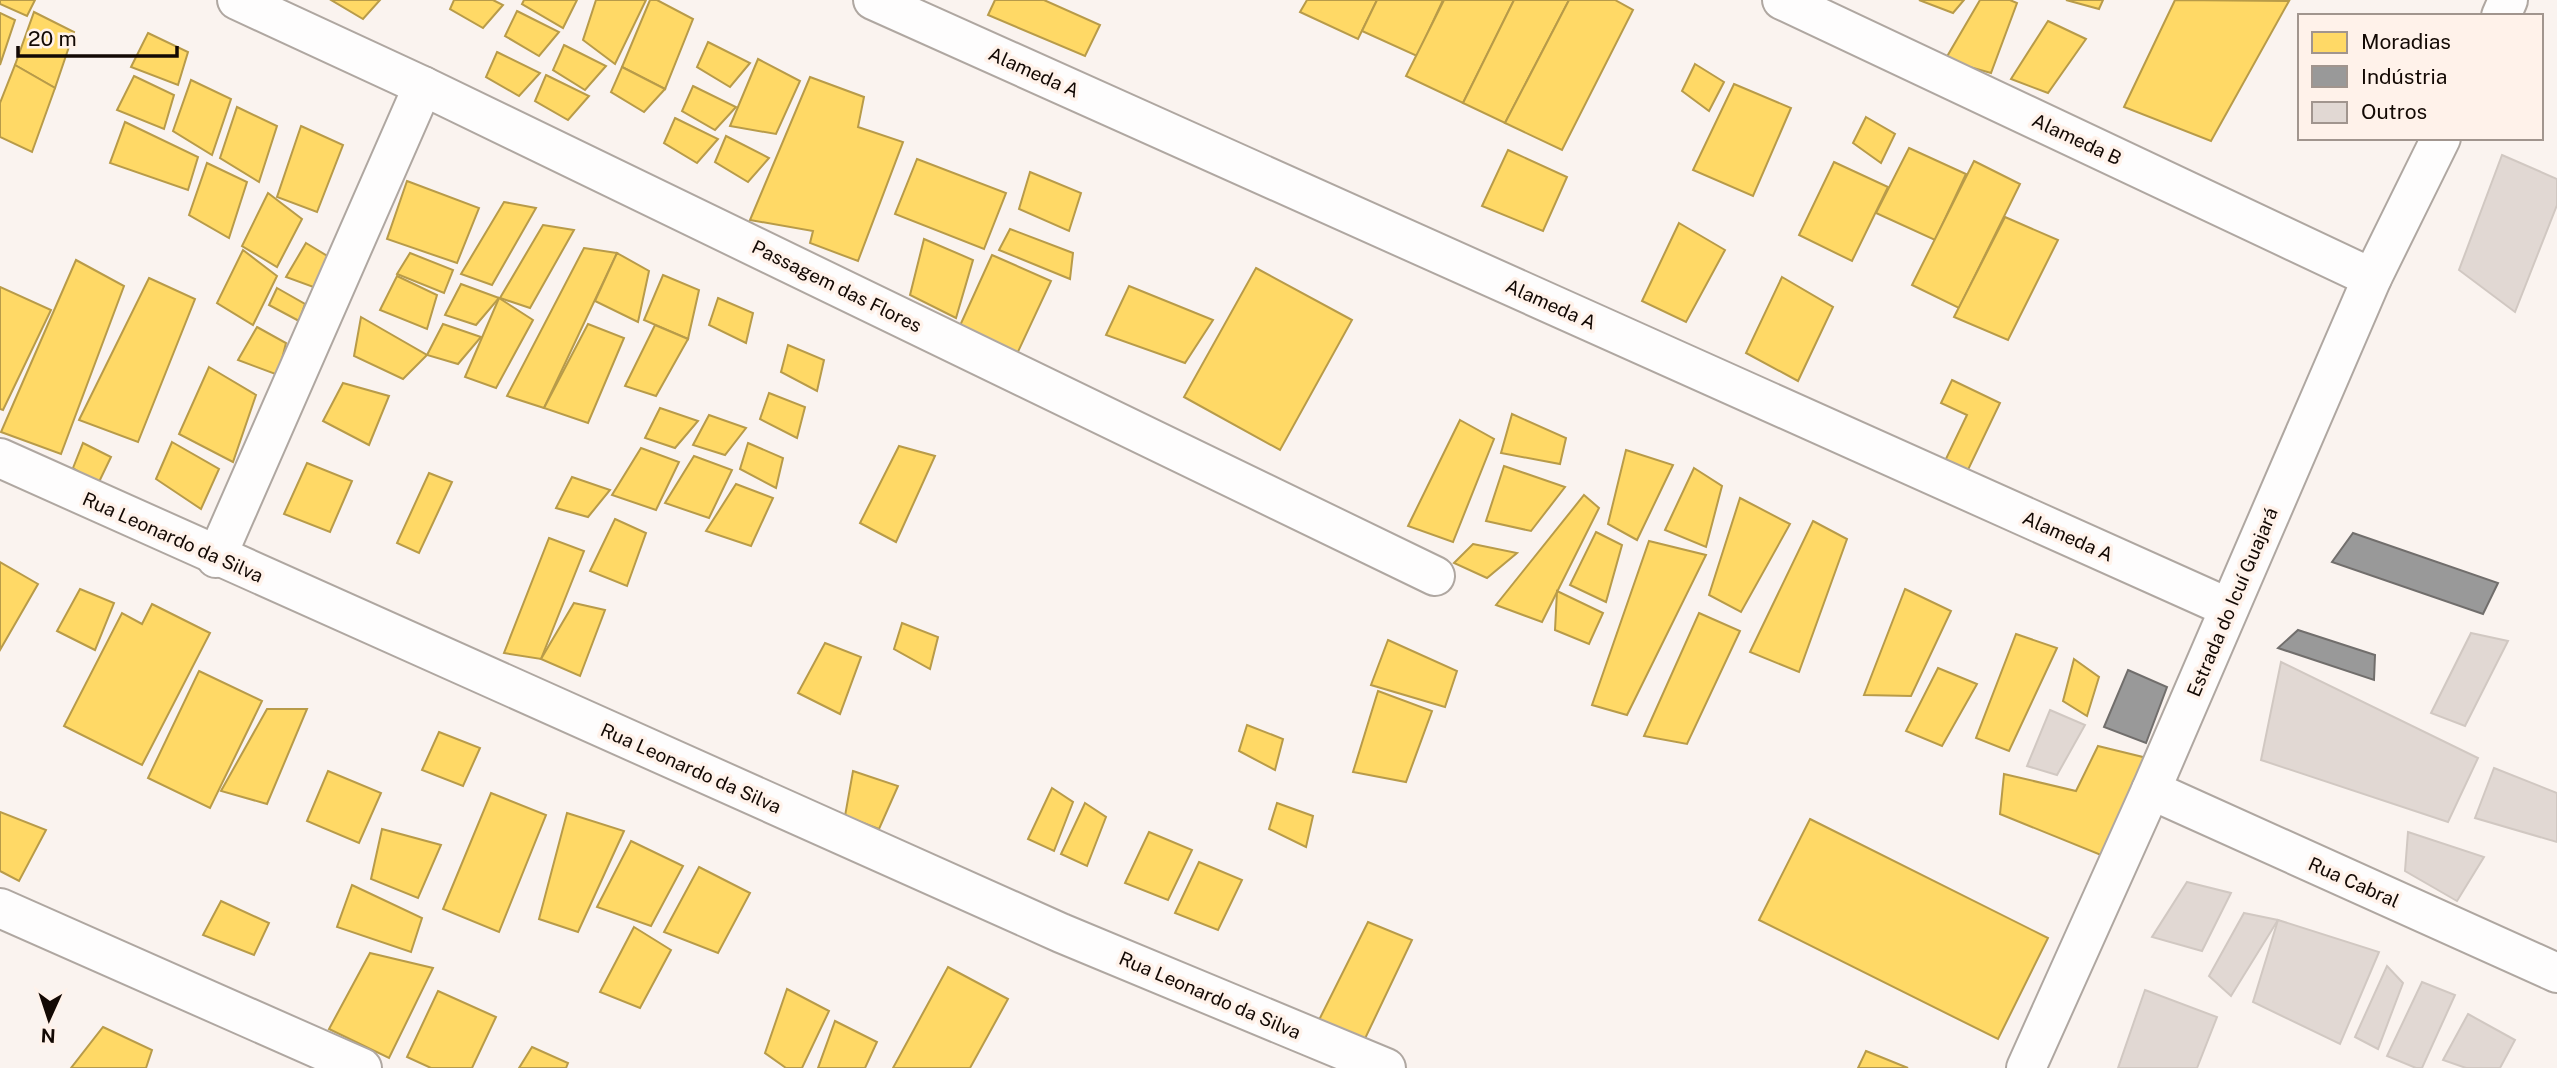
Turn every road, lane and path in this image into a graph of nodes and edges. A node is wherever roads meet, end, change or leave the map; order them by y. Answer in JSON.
{"nodes":[{"id":1,"x":237,"y":0,"type":"edge"},
{"id":2,"x":873,"y":0,"type":"edge"},
{"id":3,"x":1782,"y":0,"type":"edge"},
{"id":4,"x":423,"y":86,"type":"junction"},
{"id":5,"x":2440,"y":140,"type":"edge"},
{"id":6,"x":2372,"y":278,"type":"junction"},
{"id":7,"x":0,"y":458,"type":"edge"},
{"id":8,"x":216,"y":558,"type":"junction"},
{"id":9,"x":1436,"y":576,"type":"dead end"},
{"id":10,"x":2229,"y":608,"type":"junction"},
{"id":11,"x":2151,"y":790,"type":"junction"},
{"id":12,"x":0,"y":908,"type":"edge"},
{"id":13,"x":2557,"y":973,"type":"edge"},
{"id":14,"x":362,"y":1068,"type":"edge"},
{"id":15,"x":1386,"y":1068,"type":"edge"},
{"id":16,"x":2026,"y":1068,"type":"edge"}],
"edges":[{"from":1,"to":4,"type":"street","name":"Passagem das Flores"},
{"from":2,"to":10,"type":"street","name":"Alameda A"},
{"from":3,"to":6,"type":"street","name":"Alameda B"},
{"from":4,"to":8,"type":"street"},
{"from":4,"to":9,"type":"street","name":"Passagem das Flores"},
{"from":5,"to":6,"type":"street","name":"Estrada do Icuí Guajará"},
{"from":6,"to":10,"type":"street","name":"Estrada do Icuí Guajará"},
{"from":7,"to":8,"type":"street","name":"Rua Leonardo da Silva"},
{"from":8,"to":15,"type":"street","name":"Rua Leonardo da Silva"},
{"from":10,"to":11,"type":"street","name":"Estrada do Icuí Guajará"},
{"from":11,"to":13,"type":"street","name":"Rua Cabral"},
{"from":11,"to":16,"type":"street","name":"Estrada do Icuí Guajará"},
{"from":12,"to":14,"type":"street"}]}
